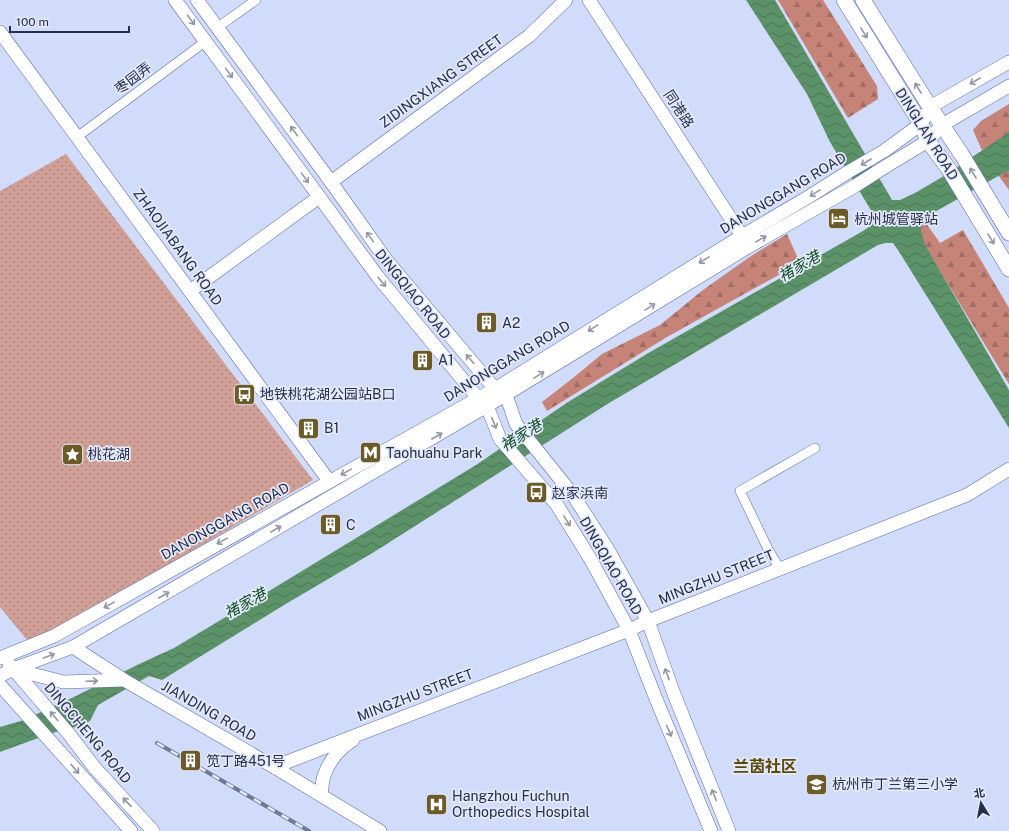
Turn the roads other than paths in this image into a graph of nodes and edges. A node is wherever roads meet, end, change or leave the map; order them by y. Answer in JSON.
{"nodes":[{"id":1,"x":176,"y":0,"type":"edge"},
{"id":2,"x":197,"y":0,"type":"edge"},
{"id":3,"x":256,"y":0,"type":"edge"},
{"id":4,"x":566,"y":0,"type":"edge"},
{"id":5,"x":589,"y":0,"type":"edge"},
{"id":6,"x":844,"y":0,"type":"edge"},
{"id":7,"x":862,"y":0,"type":"edge"},
{"id":8,"x":218,"y":28,"type":"junction"},
{"id":9,"x":0,"y":32,"type":"edge"},
{"id":10,"x":206,"y":41,"type":"junction"},
{"id":11,"x":1009,"y":62,"type":"edge"},
{"id":12,"x":1009,"y":86,"type":"edge"},
{"id":13,"x":930,"y":107,"type":"junction"},
{"id":14,"x":921,"y":124,"type":"junction"},
{"id":15,"x":942,"y":125,"type":"junction"},
{"id":16,"x":77,"y":137,"type":"junction"},
{"id":17,"x":928,"y":141,"type":"junction"},
{"id":18,"x":331,"y":182,"type":"junction"},
{"id":19,"x":319,"y":197,"type":"junction"},
{"id":20,"x":1009,"y":233,"type":"edge"},
{"id":21,"x":742,"y":236,"type":"junction"},
{"id":22,"x":1009,"y":269,"type":"edge"},
{"id":23,"x":190,"y":291,"type":"junction"},
{"id":24,"x":501,"y":392,"type":"junction"},
{"id":25,"x":483,"y":402,"type":"junction"},
{"id":26,"x":815,"y":448,"type":"dead end"},
{"id":27,"x":1009,"y":469,"type":"edge"},
{"id":28,"x":330,"y":481,"type":"junction"},
{"id":29,"x":780,"y":569,"type":"junction"},
{"id":30,"x":648,"y":621,"type":"junction"},
{"id":31,"x":629,"y":630,"type":"junction"},
{"id":32,"x":74,"y":647,"type":"junction"},
{"id":33,"x":1,"y":656,"type":"edge"},
{"id":34,"x":13,"y":669,"type":"junction"},
{"id":35,"x":0,"y":676,"type":"edge"},
{"id":36,"x":124,"y":680,"type":"junction"},
{"id":37,"x":0,"y":686,"type":"edge"},
{"id":38,"x":369,"y":730,"type":"junction"},
{"id":39,"x":274,"y":767,"type":"junction"},
{"id":40,"x":321,"y":795,"type":"junction"},
{"id":41,"x":131,"y":831,"type":"edge"},
{"id":42,"x":153,"y":831,"type":"edge"},
{"id":43,"x":380,"y":831,"type":"edge"},
{"id":44,"x":711,"y":831,"type":"edge"},
{"id":45,"x":729,"y":831,"type":"edge"}],
"edges":[{"from":1,"to":10,"type":"main road","name":"DINGQIAO ROAD","one_way":true},
{"from":2,"to":8,"type":"main road","name":"DINGQIAO ROAD"},
{"from":3,"to":8,"type":"street"},
{"from":4,"to":18,"type":"main road","name":"ZIDINGXIANG STREET"},
{"from":5,"to":21,"type":"main road","name":"同港路"},
{"from":6,"to":14,"type":"main road","name":"DINGLAN ROAD","one_way":true},
{"from":13,"to":7,"type":"main road","name":"DINGLAN ROAD","one_way":true},
{"from":18,"to":8,"type":"main road","name":"DINGQIAO ROAD","one_way":true},
{"from":9,"to":16,"type":"main road","name":"ZHAOJIABANG ROAD"},
{"from":10,"to":16,"type":"street","name":"枣园弄"},
{"from":10,"to":19,"type":"main road","name":"DINGQIAO ROAD","one_way":true},
{"from":11,"to":13,"type":"main road","one_way":true},
{"from":12,"to":15,"type":"main road","name":"DANONGGANG ROAD"},
{"from":13,"to":14,"type":"main road","name":"DANONGGANG ROAD"},
{"from":13,"to":15,"type":"main road","name":"DINGLAN ROAD"},
{"from":14,"to":17,"type":"main road","name":"DINGLAN ROAD"},
{"from":14,"to":21,"type":"main road","name":"DANONGGANG ROAD","one_way":true},
{"from":15,"to":17,"type":"main road","name":"DANONGGANG ROAD"},
{"from":20,"to":15,"type":"main road","name":"DINGLAN ROAD","one_way":true},
{"from":16,"to":23,"type":"main road","name":"ZHAOJIABANG ROAD"},
{"from":17,"to":22,"type":"main road","name":"DINGLAN ROAD","one_way":true},
{"from":24,"to":17,"type":"main road","name":"DANONGGANG ROAD","one_way":true},
{"from":24,"to":18,"type":"main road","name":"DINGQIAO ROAD","one_way":true},
{"from":19,"to":23,"type":"main road"},
{"from":19,"to":25,"type":"main road","name":"DINGQIAO ROAD","one_way":true},
{"from":21,"to":24,"type":"main road","name":"DANONGGANG ROAD","one_way":true},
{"from":23,"to":28,"type":"main road","name":"ZHAOJIABANG ROAD"},
{"from":24,"to":25,"type":"main road","name":"DANONGGANG ROAD"},
{"from":24,"to":30,"type":"main road","name":"DINGQIAO ROAD"},
{"from":25,"to":28,"type":"main road","name":"DANONGGANG ROAD","one_way":true},
{"from":25,"to":31,"type":"main road","name":"DINGQIAO ROAD","one_way":true},
{"from":32,"to":25,"type":"main road","name":"DANONGGANG ROAD","one_way":true},
{"from":26,"to":29,"type":"street"},
{"from":27,"to":29,"type":"main road","name":"MINGZHU STREET"},
{"from":28,"to":33,"type":"main road","name":"DANONGGANG ROAD","one_way":true},
{"from":29,"to":30,"type":"main road","name":"MINGZHU STREET"},
{"from":30,"to":31,"type":"main road","name":"MINGZHU STREET"},
{"from":45,"to":30,"type":"main road","name":"DINGQIAO ROAD","one_way":true},
{"from":31,"to":38,"type":"main road","name":"MINGZHU STREET"},
{"from":31,"to":44,"type":"main road","name":"DINGQIAO ROAD","one_way":true},
{"from":34,"to":32,"type":"main road","name":"DANONGGANG ROAD","one_way":true},
{"from":32,"to":36,"type":"main road","name":"JIANDING ROAD"},
{"from":33,"to":34,"type":"main road","name":"DINGCHENG ROAD"},
{"from":34,"to":35,"type":"main road","name":"DANONGGANG ROAD"},
{"from":34,"to":36,"type":"main road","one_way":true},
{"from":42,"to":34,"type":"main road","name":"DINGCHENG ROAD","one_way":true},
{"from":36,"to":39,"type":"main road","name":"JIANDING ROAD"},
{"from":37,"to":41,"type":"main road","one_way":true},
{"from":38,"to":39,"type":"main road","name":"MINGZHU STREET"},
{"from":38,"to":40,"type":"main road"},
{"from":39,"to":40,"type":"main road","name":"JIANDING ROAD"},
{"from":40,"to":43,"type":"main road","name":"JIANDING ROAD"}]}
